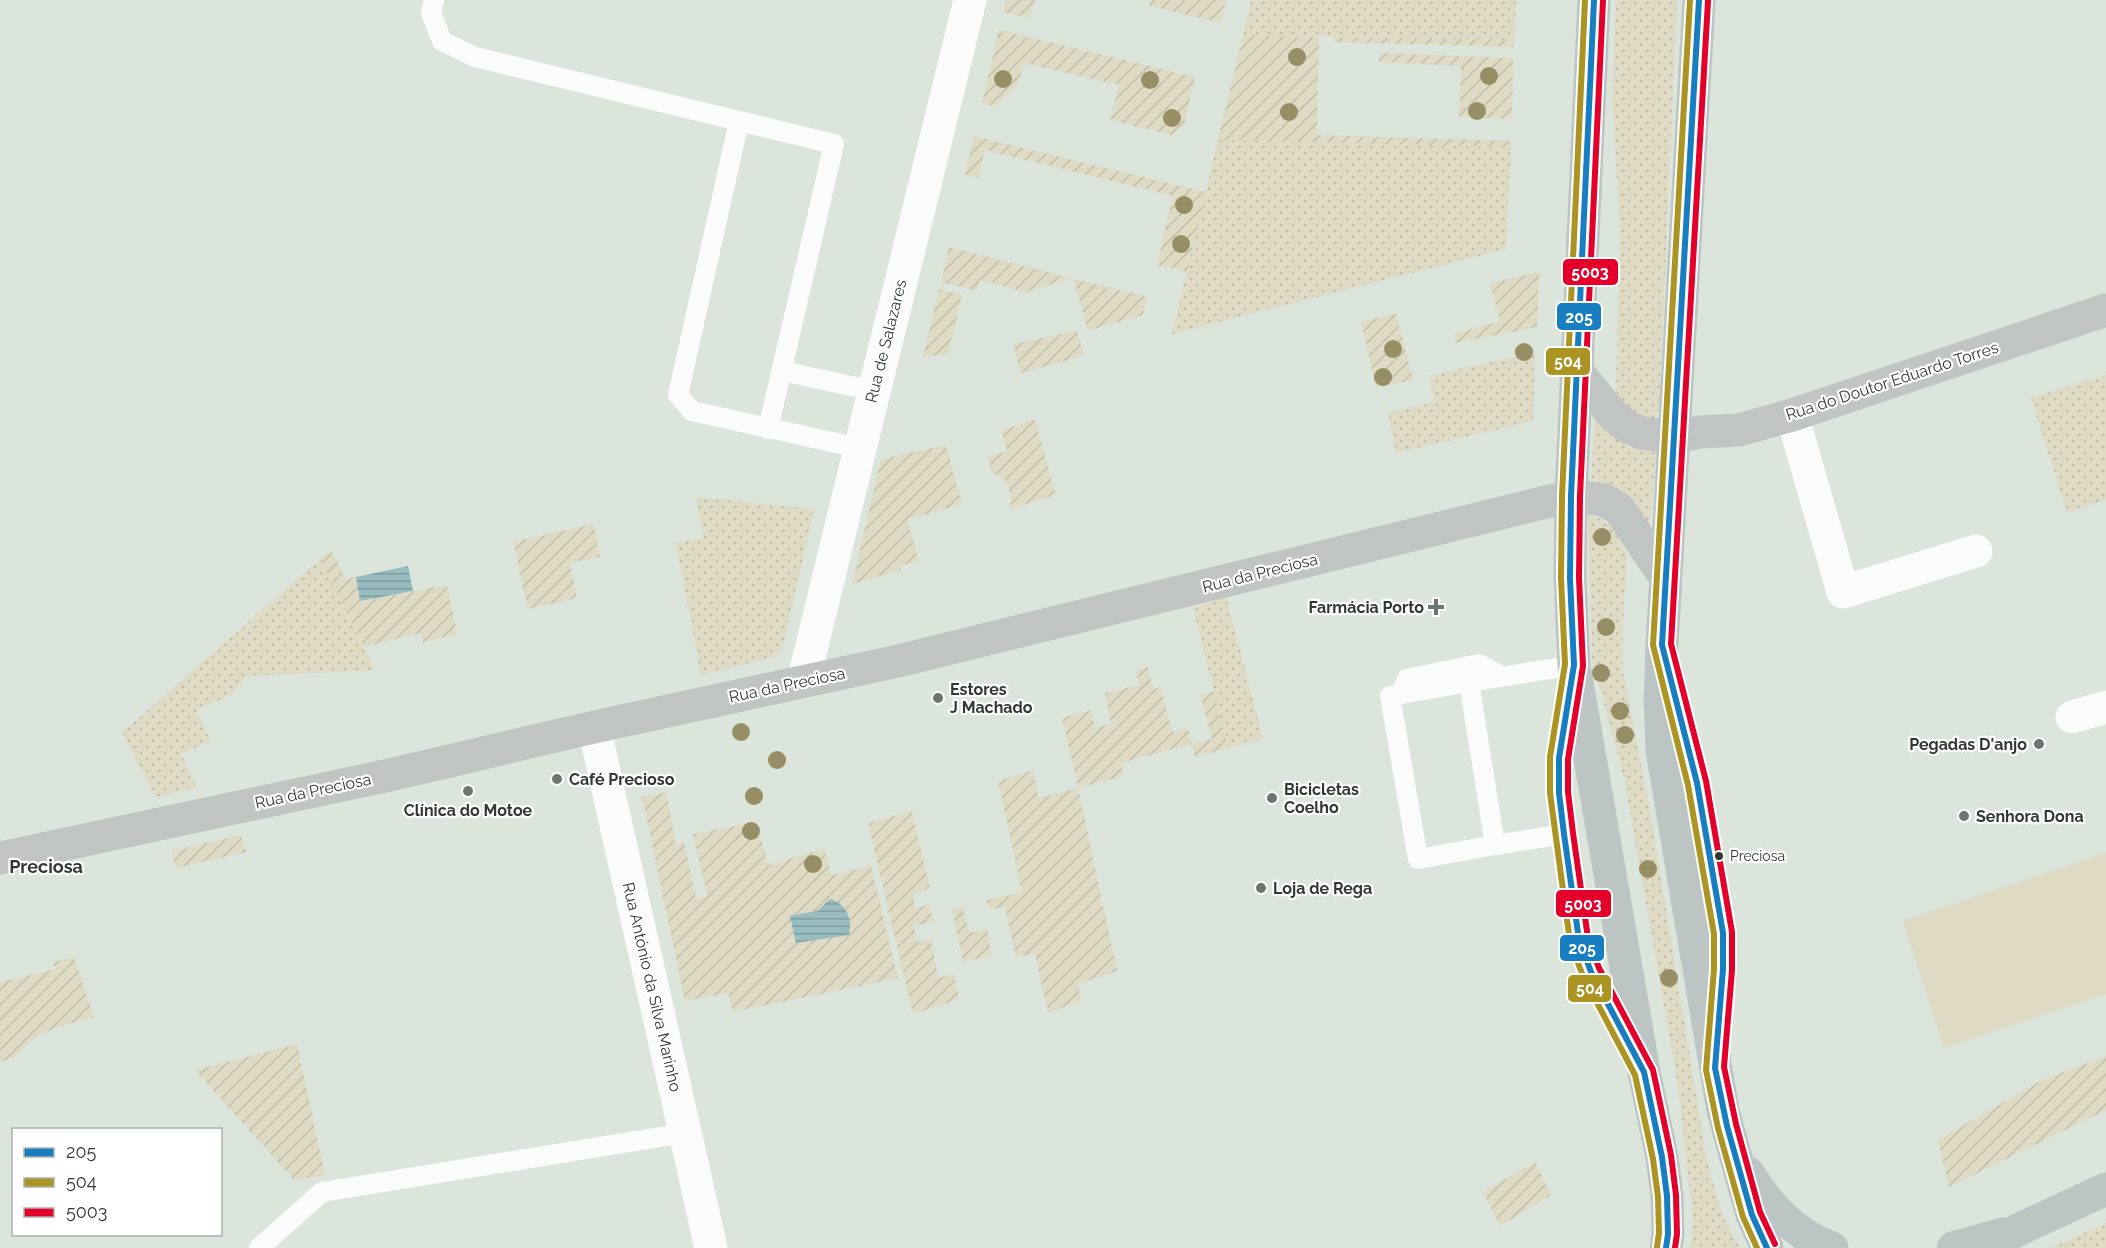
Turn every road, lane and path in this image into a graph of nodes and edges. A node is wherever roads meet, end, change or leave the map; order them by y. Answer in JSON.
{"nodes":[{"id":1,"x":434,"y":0,"type":"edge"},
{"id":2,"x":970,"y":0,"type":"edge"},
{"id":3,"x":1594,"y":0,"type":"edge"},
{"id":4,"x":1699,"y":0,"type":"edge"},
{"id":5,"x":739,"y":122,"type":"junction"},
{"id":6,"x":2106,"y":310,"type":"edge"},
{"id":7,"x":1576,"y":370,"type":"junction"},
{"id":8,"x":782,"y":371,"type":"junction"},
{"id":9,"x":874,"y":391,"type":"junction"},
{"id":10,"x":1792,"y":415,"type":"junction"},
{"id":11,"x":768,"y":429,"type":"junction"},
{"id":12,"x":1675,"y":437,"type":"junction"},
{"id":13,"x":859,"y":448,"type":"junction"},
{"id":14,"x":1571,"y":496,"type":"junction"},
{"id":15,"x":1976,"y":551,"type":"dead end"},
{"id":16,"x":1665,"y":577,"type":"junction"},
{"id":17,"x":1574,"y":665,"type":"junction"},
{"id":18,"x":1501,"y":676,"type":"junction"},
{"id":19,"x":803,"y":682,"type":"junction"},
{"id":20,"x":1469,"y":682,"type":"junction"},
{"id":21,"x":1401,"y":694,"type":"junction"},
{"id":22,"x":2106,"y":707,"type":"edge"},
{"id":23,"x":2072,"y":717,"type":"dead end"},
{"id":24,"x":594,"y":726,"type":"junction"},
{"id":25,"x":1564,"y":834,"type":"junction"},
{"id":26,"x":1495,"y":845,"type":"junction"},
{"id":27,"x":0,"y":858,"type":"edge"},
{"id":28,"x":1644,"y":1072,"type":"junction"},
{"id":29,"x":686,"y":1133,"type":"junction"},
{"id":30,"x":1733,"y":1149,"type":"junction"},
{"id":31,"x":2106,"y":1189,"type":"edge"},
{"id":32,"x":2020,"y":1229,"type":"junction"},
{"id":33,"x":259,"y":1248,"type":"edge"},
{"id":34,"x":711,"y":1248,"type":"edge"},
{"id":35,"x":1666,"y":1248,"type":"edge"},
{"id":36,"x":1767,"y":1248,"type":"edge"},
{"id":37,"x":1832,"y":1248,"type":"edge"},
{"id":38,"x":1953,"y":1248,"type":"edge"},
{"id":39,"x":1983,"y":1248,"type":"edge"}],
"edges":[{"from":1,"to":5,"type":"lane"},
{"from":2,"to":9,"type":"street","name":"Rua de Salazares"},
{"from":3,"to":7,"type":"main road"},
{"from":4,"to":12,"type":"main road"},
{"from":5,"to":8,"type":"lane"},
{"from":5,"to":11,"type":"lane"},
{"from":6,"to":10,"type":"street","name":"Rua do Doutor Eduardo Torres"},
{"from":7,"to":12,"type":"street","name":"Rua do Doutor Eduardo Torres"},
{"from":7,"to":14,"type":"main road"},
{"from":8,"to":9,"type":"lane"},
{"from":8,"to":11,"type":"lane"},
{"from":9,"to":13,"type":"street","name":"Rua de Salazares"},
{"from":10,"to":12,"type":"street","name":"Rua do Doutor Eduardo Torres"},
{"from":10,"to":15,"type":"street"},
{"from":11,"to":13,"type":"lane"},
{"from":12,"to":16,"type":"main road"},
{"from":13,"to":19,"type":"street","name":"Rua de Salazares"},
{"from":14,"to":16,"type":"street"},
{"from":14,"to":17,"type":"main road"},
{"from":14,"to":19,"type":"street","name":"Rua da Preciosa"},
{"from":16,"to":30,"type":"main road"},
{"from":17,"to":18,"type":"lane"},
{"from":17,"to":25,"type":"lane"},
{"from":17,"to":28,"type":"main road"},
{"from":18,"to":20,"type":"lane"},
{"from":18,"to":21,"type":"lane"},
{"from":19,"to":24,"type":"street","name":"Rua da Preciosa"},
{"from":20,"to":21,"type":"lane"},
{"from":20,"to":26,"type":"lane"},
{"from":21,"to":26,"type":"lane"},
{"from":22,"to":23,"type":"street"},
{"from":24,"to":27,"type":"street","name":"Rua da Preciosa"},
{"from":24,"to":29,"type":"street","name":"Rua António da Silva Marinho"},
{"from":25,"to":26,"type":"lane"},
{"from":25,"to":28,"type":"lane"},
{"from":28,"to":35,"type":"main road"},
{"from":29,"to":33,"type":"lane"},
{"from":29,"to":34,"type":"street","name":"Rua António da Silva Marinho"},
{"from":30,"to":36,"type":"main road"},
{"from":30,"to":37,"type":"main road"},
{"from":31,"to":32,"type":"main road"},
{"from":32,"to":38,"type":"main road"},
{"from":32,"to":39,"type":"main road"}]}
